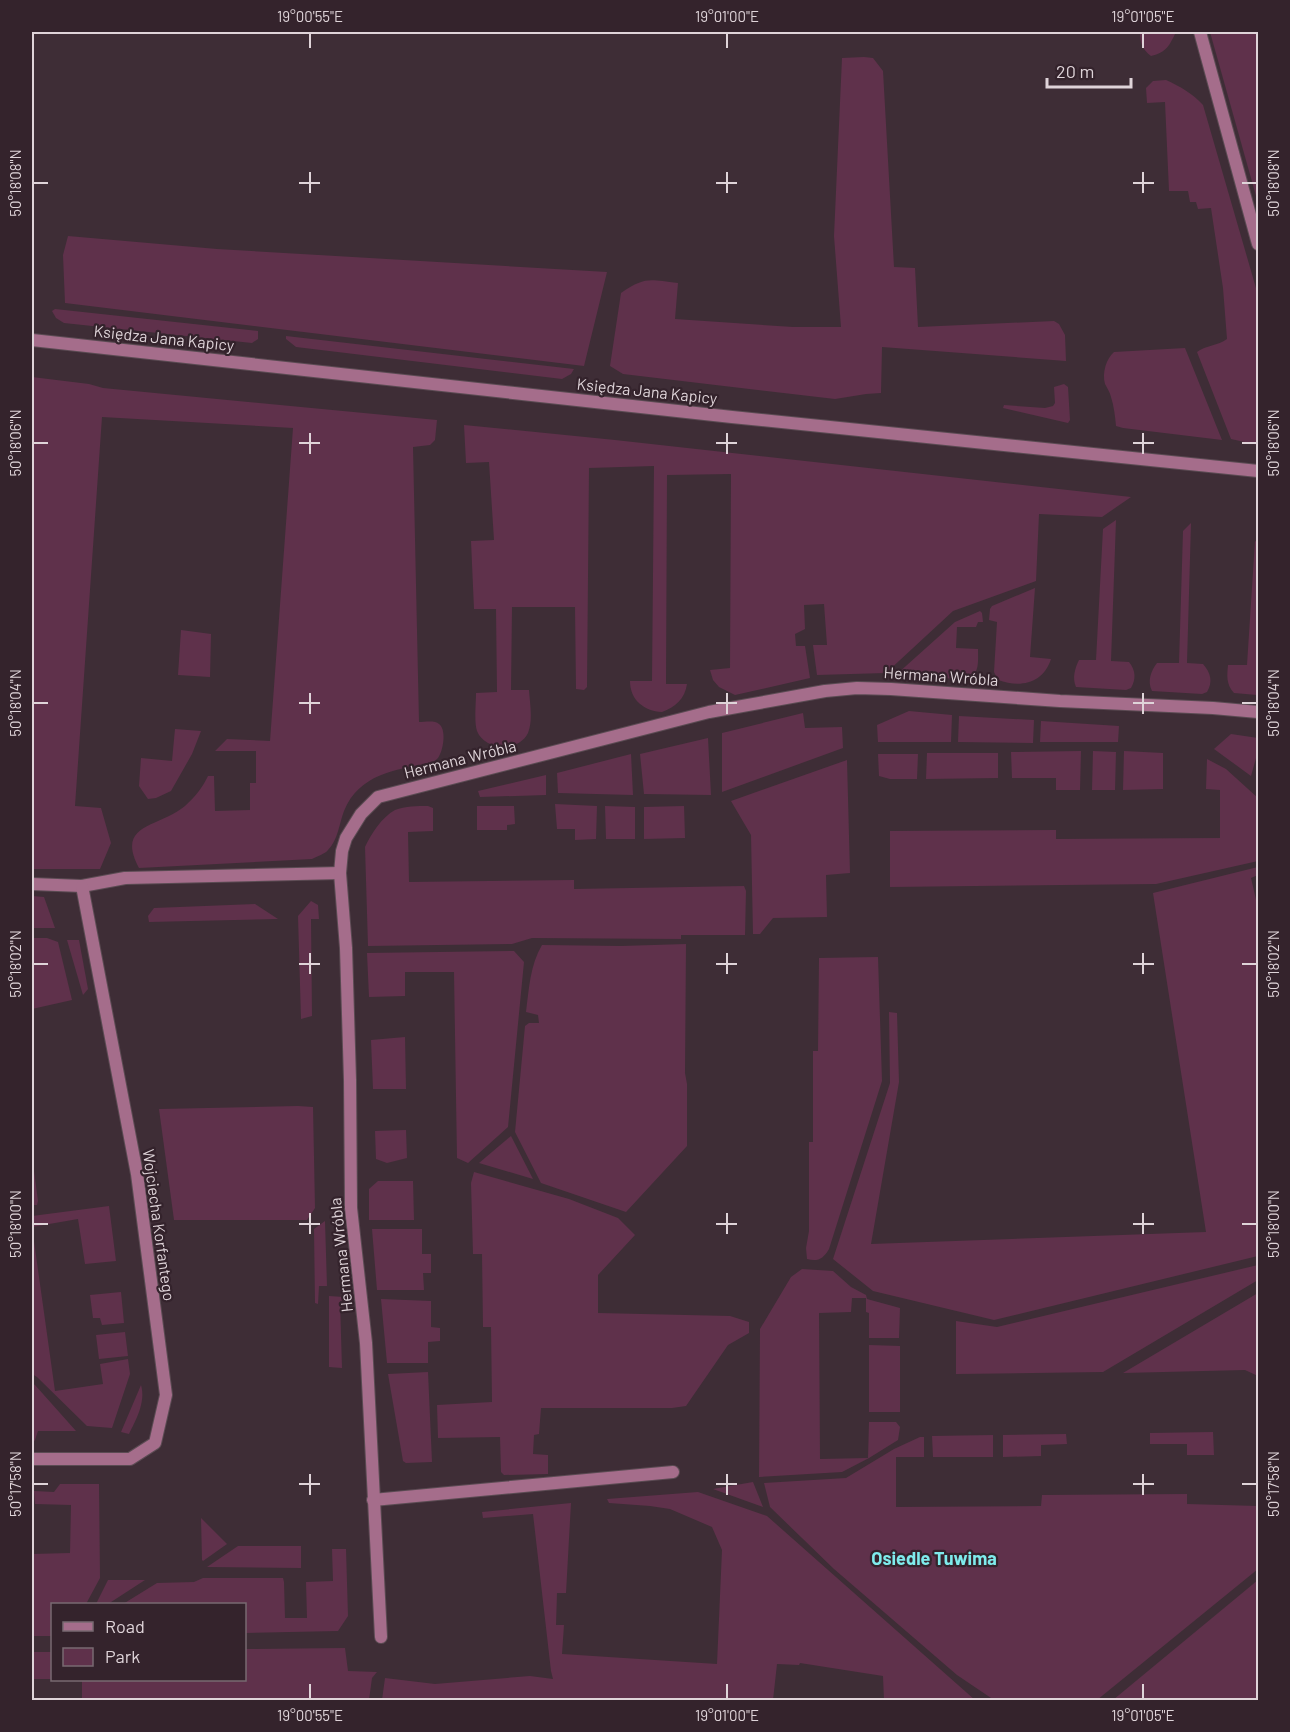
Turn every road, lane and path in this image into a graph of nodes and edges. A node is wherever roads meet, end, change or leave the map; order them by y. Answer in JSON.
{"nodes":[{"id":1,"x":1200,"y":32,"type":"edge"},
{"id":2,"x":1258,"y":244,"type":"edge"},
{"id":3,"x":32,"y":340,"type":"edge"},
{"id":4,"x":1258,"y":471,"type":"edge"},
{"id":5,"x":1258,"y":712,"type":"edge"},
{"id":6,"x":340,"y":873,"type":"junction"},
{"id":7,"x":32,"y":884,"type":"edge"},
{"id":8,"x":82,"y":886,"type":"junction"},
{"id":9,"x":32,"y":1459,"type":"edge"},
{"id":10,"x":673,"y":1472,"type":"dead end"},
{"id":11,"x":373,"y":1500,"type":"junction"},
{"id":12,"x":381,"y":1637,"type":"dead end"}],
"edges":[{"from":1,"to":2,"type":"street"},
{"from":3,"to":4,"type":"street","name":"Księdza Jana Kapicy"},
{"from":5,"to":6,"type":"street","name":"Hermana Wróbla"},
{"from":6,"to":8,"type":"street"},
{"from":6,"to":11,"type":"street","name":"Hermana Wróbla"},
{"from":7,"to":8,"type":"street"},
{"from":8,"to":9,"type":"street","name":"Wojciecha Korfantego"},
{"from":10,"to":11,"type":"street"},
{"from":11,"to":12,"type":"street","name":"Hermana Wróbla"}]}
